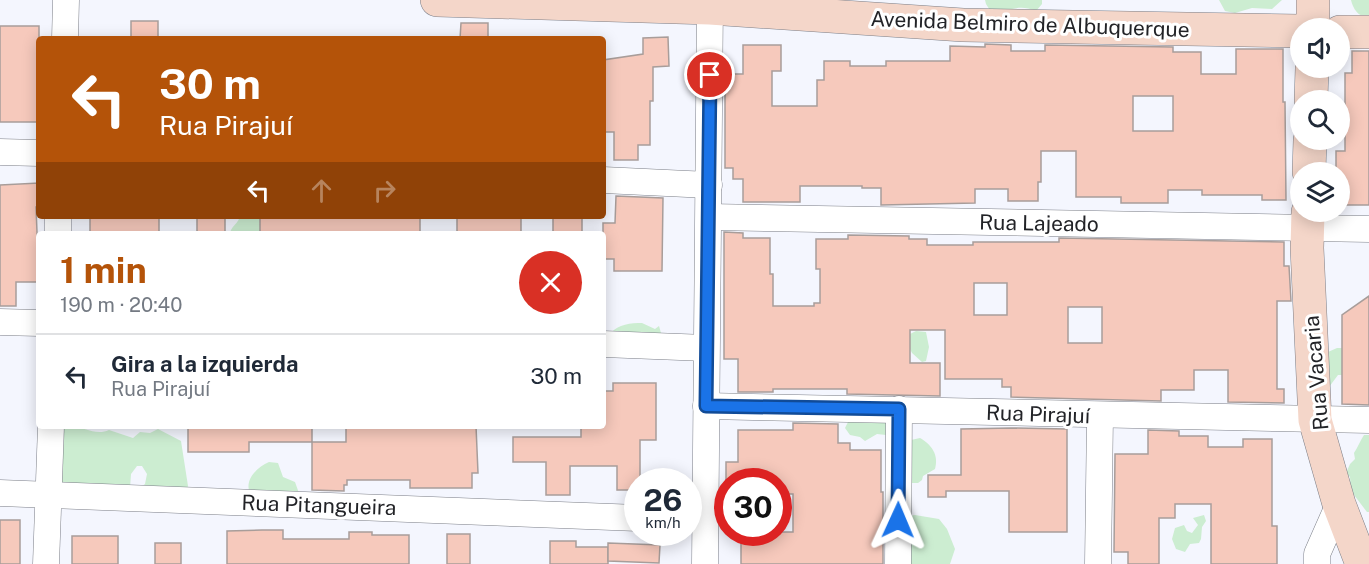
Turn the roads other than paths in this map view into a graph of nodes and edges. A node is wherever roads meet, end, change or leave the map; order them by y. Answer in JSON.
{"nodes":[{"id":1,"x":66,"y":0,"type":"edge"},
{"id":2,"x":437,"y":0,"type":"edge"},
{"id":3,"x":1313,"y":0,"type":"edge"},
{"id":4,"x":710,"y":4,"type":"edge"},
{"id":5,"x":1313,"y":18,"type":"edge"},
{"id":6,"x":1290,"y":31,"type":"edge"},
{"id":7,"x":1350,"y":32,"type":"edge"},
{"id":8,"x":1369,"y":32,"type":"edge"},
{"id":9,"x":64,"y":36,"type":"edge"},
{"id":10,"x":0,"y":152,"type":"edge"},
{"id":11,"x":36,"y":153,"type":"edge"},
{"id":12,"x":606,"y":180,"type":"edge"},
{"id":13,"x":709,"y":185,"type":"junction"},
{"id":14,"x":709,"y":217,"type":"junction"},
{"id":15,"x":1290,"y":220,"type":"edge"},
{"id":16,"x":1308,"y":222,"type":"edge"},
{"id":17,"x":1320,"y":222,"type":"edge"},
{"id":18,"x":1369,"y":230,"type":"edge"},
{"id":19,"x":0,"y":322,"type":"edge"},
{"id":20,"x":36,"y":323,"type":"edge"},
{"id":21,"x":606,"y":344,"type":"edge"},
{"id":22,"x":706,"y":348,"type":"junction"},
{"id":23,"x":706,"y":406,"type":"junction"},
{"id":24,"x":899,"y":409,"type":"junction"},
{"id":25,"x":1100,"y":416,"type":"junction"},
{"id":26,"x":1315,"y":420,"type":"junction"},
{"id":27,"x":1369,"y":420,"type":"edge"},
{"id":28,"x":51,"y":429,"type":"edge"},
{"id":29,"x":701,"y":468,"type":"edge"},
{"id":30,"x":0,"y":493,"type":"edge"},
{"id":31,"x":49,"y":494,"type":"junction"},
{"id":32,"x":1339,"y":504,"type":"junction"},
{"id":33,"x":624,"y":517,"type":"edge"},
{"id":34,"x":702,"y":546,"type":"edge"},
{"id":35,"x":46,"y":564,"type":"edge"},
{"id":36,"x":705,"y":564,"type":"edge"},
{"id":37,"x":898,"y":564,"type":"edge"},
{"id":38,"x":1098,"y":564,"type":"edge"},
{"id":39,"x":1317,"y":564,"type":"edge"},
{"id":40,"x":1362,"y":564,"type":"edge"}],
"edges":[{"from":1,"to":9,"type":"street"},
{"from":2,"to":4,"type":"main road","name":"Avenida Belmiro de Albuquerque"},
{"from":3,"to":5,"type":"main road"},
{"from":4,"to":6,"type":"main road","name":"Avenida Belmiro de Albuquerque"},
{"from":4,"to":13,"type":"street"},
{"from":7,"to":8,"type":"main road"},
{"from":10,"to":11,"type":"street"},
{"from":12,"to":13,"type":"street"},
{"from":13,"to":14,"type":"street"},
{"from":14,"to":15,"type":"street","name":"Rua Lajeado"},
{"from":14,"to":22,"type":"street"},
{"from":16,"to":26,"type":"main road","name":"Rua Vacaria"},
{"from":17,"to":18,"type":"street","name":"Rua Lajeado"},
{"from":19,"to":20,"type":"street"},
{"from":21,"to":22,"type":"street"},
{"from":22,"to":23,"type":"street"},
{"from":23,"to":24,"type":"street","name":"Rua Pirajuí"},
{"from":23,"to":29,"type":"street"},
{"from":24,"to":25,"type":"street","name":"Rua Pirajuí"},
{"from":24,"to":37,"type":"street"},
{"from":25,"to":26,"type":"street","name":"Rua Pirajuí"},
{"from":25,"to":38,"type":"street"},
{"from":26,"to":27,"type":"street","name":"Rua Pirajuí"},
{"from":26,"to":32,"type":"main road","name":"Rua Vacaria"},
{"from":28,"to":31,"type":"street"},
{"from":30,"to":31,"type":"street","name":"Rua Pitangueira"},
{"from":31,"to":33,"type":"street","name":"Rua Pitangueira"},
{"from":31,"to":35,"type":"street"},
{"from":32,"to":39,"type":"street"},
{"from":32,"to":40,"type":"main road","name":"Rua Vacaria"},
{"from":34,"to":36,"type":"street"}]}
